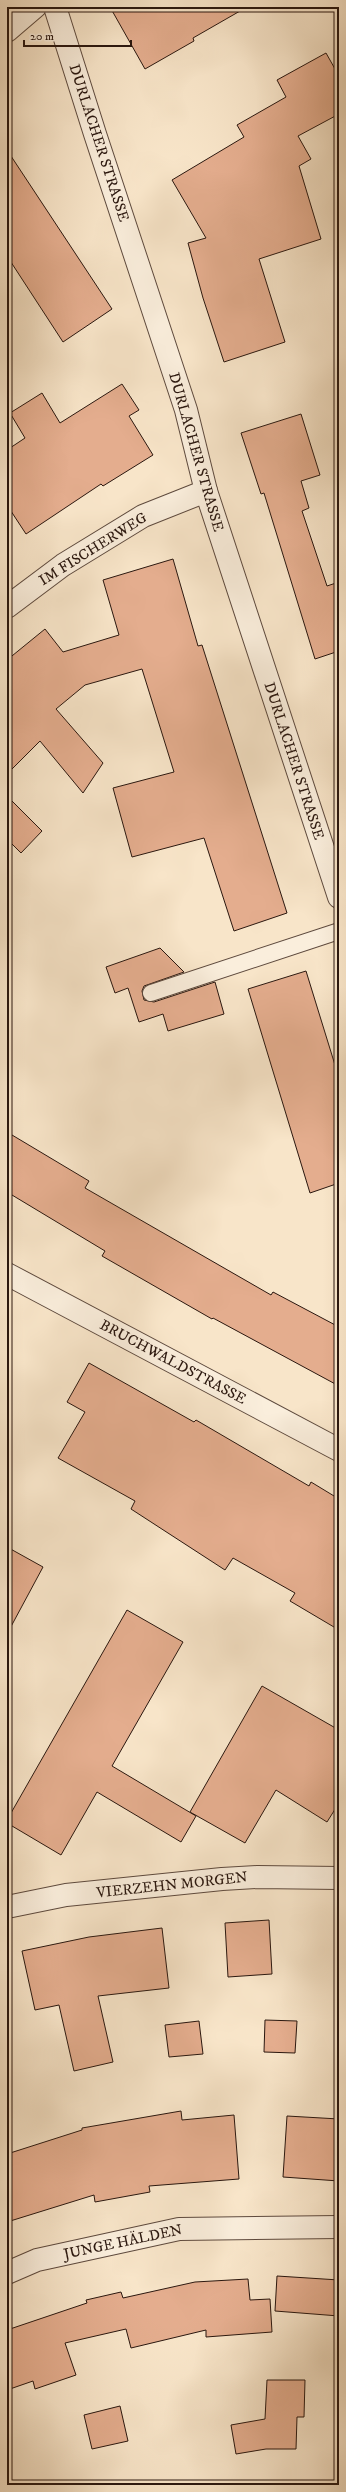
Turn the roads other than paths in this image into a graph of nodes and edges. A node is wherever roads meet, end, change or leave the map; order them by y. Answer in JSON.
{"nodes":[{"id":1,"x":35,"y":7,"type":"edge"},
{"id":2,"x":56,"y":7,"type":"edge"},
{"id":3,"x":7,"y":30,"type":"edge"},
{"id":4,"x":206,"y":491,"type":"junction"},
{"id":5,"x":7,"y":606,"type":"edge"},
{"id":6,"x":339,"y":897,"type":"edge"},
{"id":7,"x":339,"y":931,"type":"edge"},
{"id":8,"x":151,"y":993,"type":"dead end"},
{"id":9,"x":7,"y":1274,"type":"edge"},
{"id":10,"x":339,"y":1450,"type":"edge"},
{"id":11,"x":339,"y":1878,"type":"edge"},
{"id":12,"x":7,"y":1907,"type":"edge"},
{"id":13,"x":339,"y":2227,"type":"edge"},
{"id":14,"x":7,"y":2273,"type":"edge"}],
"edges":[{"from":1,"to":3,"type":"street"},
{"from":2,"to":4,"type":"street","name":"DURLACHER STRASSE"},
{"from":4,"to":5,"type":"street","name":"IM FISCHERWEG"},
{"from":4,"to":6,"type":"street","name":"DURLACHER STRASSE"},
{"from":7,"to":8,"type":"lane"},
{"from":9,"to":10,"type":"street","name":"BRUCHWALDSTRASSE"},
{"from":11,"to":12,"type":"street","name":"VIERZEHN MORGEN"},
{"from":13,"to":14,"type":"street","name":"JUNGE HÄLDEN"}]}
